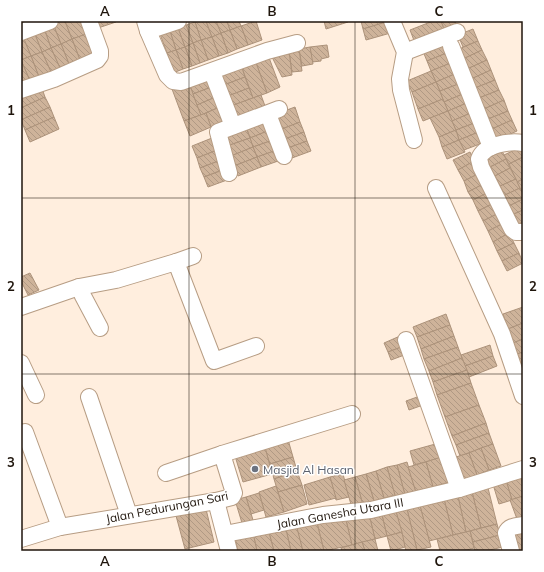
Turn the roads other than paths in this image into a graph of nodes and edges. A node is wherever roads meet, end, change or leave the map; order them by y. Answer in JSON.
{"nodes":[{"id":1,"x":50,"y":21,"type":"edge"},
{"id":2,"x":89,"y":21,"type":"edge"},
{"id":3,"x":178,"y":21,"type":"edge"},
{"id":4,"x":392,"y":21,"type":"edge"},
{"id":5,"x":146,"y":26,"type":"edge"},
{"id":6,"x":21,"y":32,"type":"edge"},
{"id":7,"x":457,"y":32,"type":"dead end"},
{"id":8,"x":297,"y":43,"type":"dead end"},
{"id":9,"x":451,"y":46,"type":"dead end"},
{"id":10,"x":405,"y":52,"type":"junction"},
{"id":11,"x":212,"y":72,"type":"junction"},
{"id":12,"x":21,"y":90,"type":"edge"},
{"id":13,"x":234,"y":126,"type":"junction"},
{"id":14,"x":414,"y":140,"type":"dead end"},
{"id":15,"x":523,"y":143,"type":"edge"},
{"id":16,"x":492,"y":147,"type":"junction"},
{"id":17,"x":284,"y":156,"type":"dead end"},
{"id":18,"x":229,"y":173,"type":"dead end"},
{"id":19,"x":436,"y":188,"type":"dead end"},
{"id":20,"x":523,"y":232,"type":"edge"},
{"id":21,"x":193,"y":256,"type":"dead end"},
{"id":22,"x":176,"y":262,"type":"junction"},
{"id":23,"x":79,"y":287,"type":"junction"},
{"id":24,"x":21,"y":307,"type":"edge"},
{"id":25,"x":100,"y":328,"type":"dead end"},
{"id":26,"x":406,"y":340,"type":"dead end"},
{"id":27,"x":256,"y":346,"type":"dead end"},
{"id":28,"x":21,"y":363,"type":"edge"},
{"id":29,"x":36,"y":395,"type":"dead end"},
{"id":30,"x":89,"y":396,"type":"dead end"},
{"id":31,"x":523,"y":396,"type":"edge"},
{"id":32,"x":352,"y":414,"type":"dead end"},
{"id":33,"x":25,"y":432,"type":"dead end"},
{"id":34,"x":222,"y":454,"type":"junction"},
{"id":35,"x":523,"y":469,"type":"edge"},
{"id":36,"x":166,"y":473,"type":"dead end"},
{"id":37,"x":459,"y":489,"type":"junction"},
{"id":38,"x":216,"y":501,"type":"junction"},
{"id":39,"x":128,"y":515,"type":"junction"},
{"id":40,"x":523,"y":524,"type":"edge"},
{"id":41,"x":60,"y":527,"type":"junction"},
{"id":42,"x":225,"y":534,"type":"junction"},
{"id":43,"x":21,"y":539,"type":"edge"},
{"id":44,"x":229,"y":551,"type":"edge"},
{"id":45,"x":511,"y":551,"type":"edge"}],
"edges":[{"from":1,"to":6,"type":"street"},
{"from":2,"to":12,"type":"street"},
{"from":3,"to":5,"type":"street"},
{"from":4,"to":10,"type":"street"},
{"from":5,"to":11,"type":"street"},
{"from":7,"to":10,"type":"street"},
{"from":8,"to":11,"type":"street"},
{"from":9,"to":16,"type":"street"},
{"from":10,"to":14,"type":"street"},
{"from":11,"to":13,"type":"street"},
{"from":13,"to":17,"type":"street"},
{"from":13,"to":18,"type":"street"},
{"from":15,"to":16,"type":"street"},
{"from":16,"to":20,"type":"street"},
{"from":19,"to":31,"type":"street"},
{"from":21,"to":22,"type":"street"},
{"from":22,"to":23,"type":"street"},
{"from":22,"to":27,"type":"street"},
{"from":23,"to":24,"type":"street"},
{"from":23,"to":25,"type":"street"},
{"from":26,"to":37,"type":"street"},
{"from":28,"to":29,"type":"street"},
{"from":30,"to":39,"type":"street"},
{"from":32,"to":34,"type":"street"},
{"from":33,"to":41,"type":"street"},
{"from":34,"to":36,"type":"street"},
{"from":34,"to":38,"type":"street","name":"Jalan Pedurungan Sari"},
{"from":35,"to":37,"type":"street","name":"Jalan Ganesha Utara III"},
{"from":37,"to":42,"type":"street","name":"Jalan Ganesha Utara III"},
{"from":38,"to":39,"type":"street","name":"Jalan Pedurungan Sari"},
{"from":38,"to":42,"type":"street"},
{"from":39,"to":41,"type":"street","name":"Jalan Pedurungan Sari"},
{"from":40,"to":45,"type":"street"},
{"from":41,"to":43,"type":"street","name":"Jalan Pedurungan Sari"},
{"from":42,"to":44,"type":"street"}]}
